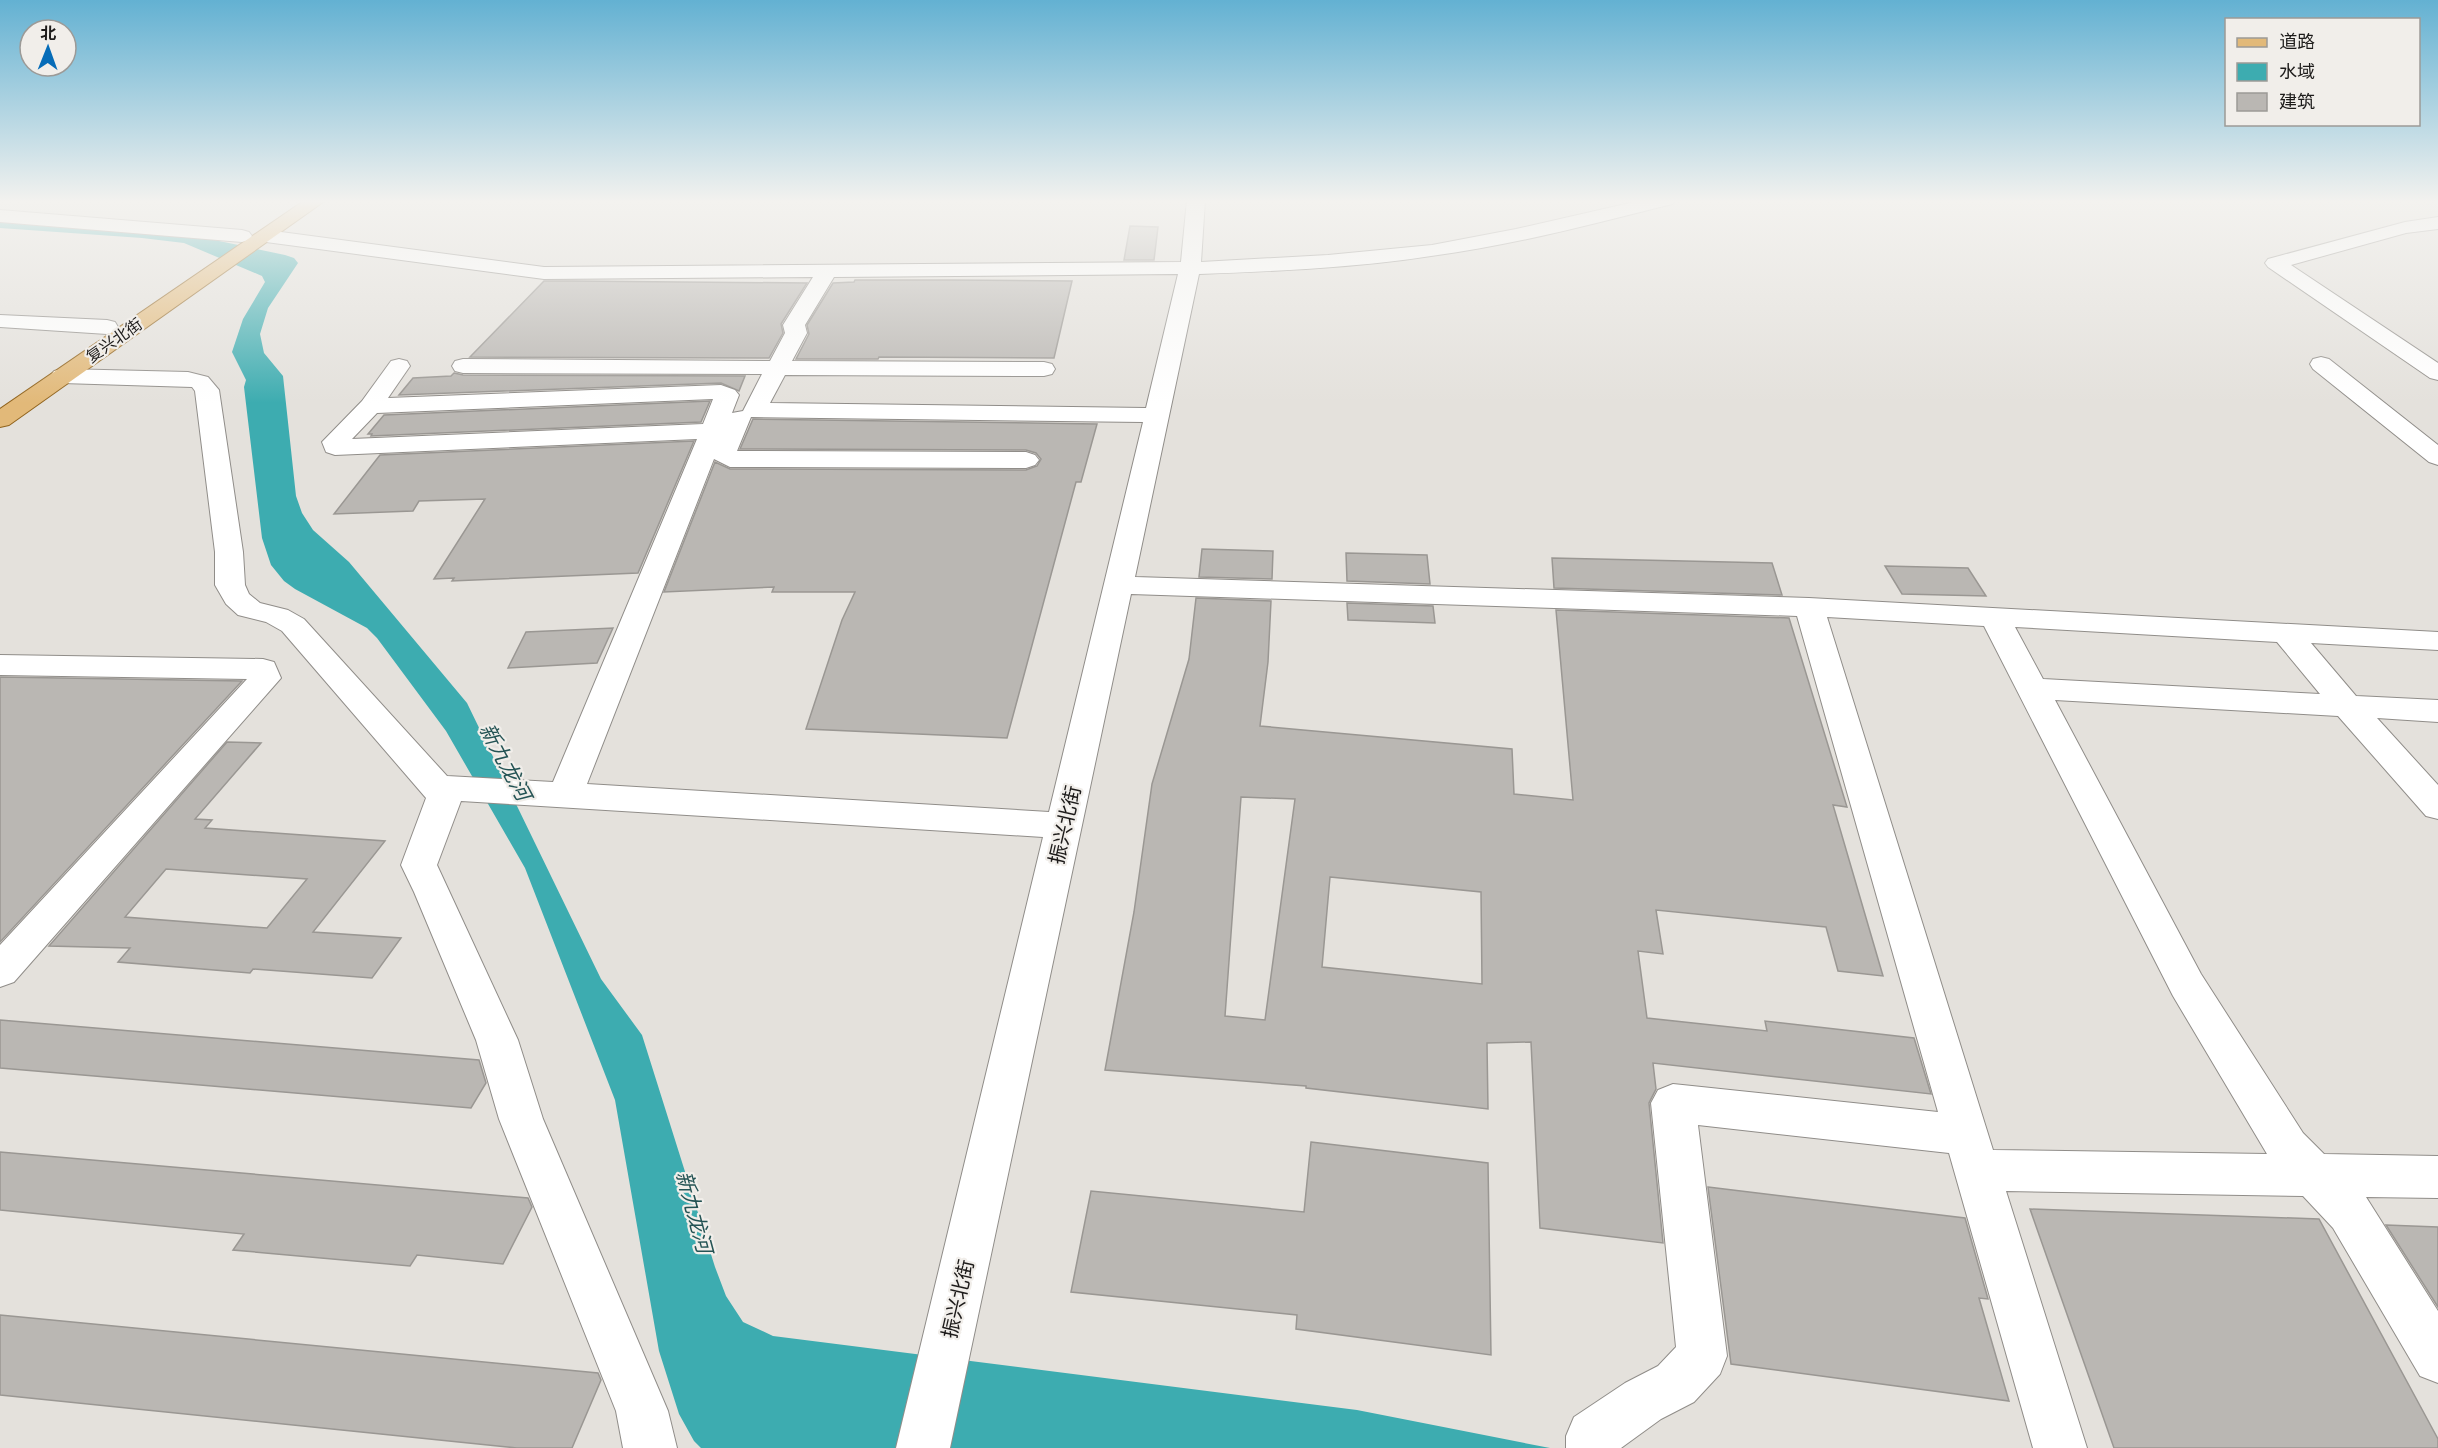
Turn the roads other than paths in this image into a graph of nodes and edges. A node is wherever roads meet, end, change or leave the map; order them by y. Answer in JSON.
{"nodes":[{"id":1,"x":193,"y":268,"type":"edge"},
{"id":2,"x":219,"y":268,"type":"edge"},
{"id":3,"x":498,"y":268,"type":"edge"},
{"id":4,"x":1190,"y":268,"type":"junction"},
{"id":5,"x":1200,"y":268,"type":"edge"},
{"id":6,"x":2282,"y":268,"type":"edge"},
{"id":7,"x":827,"y":271,"type":"junction"},
{"id":8,"x":0,"y":321,"type":"edge"},
{"id":9,"x":107,"y":327,"type":"junction"},
{"id":10,"x":2321,"y":364,"type":"dead end"},
{"id":11,"x":399,"y":366,"type":"dead end"},
{"id":12,"x":463,"y":366,"type":"dead end"},
{"id":13,"x":777,"y":368,"type":"junction"},
{"id":14,"x":1044,"y":369,"type":"dead end"},
{"id":15,"x":2438,"y":373,"type":"edge"},
{"id":16,"x":62,"y":376,"type":"junction"},
{"id":17,"x":0,"y":400,"type":"edge"},
{"id":18,"x":370,"y":406,"type":"junction"},
{"id":19,"x":754,"y":410,"type":"junction"},
{"id":20,"x":1157,"y":415,"type":"junction"},
{"id":21,"x":0,"y":420,"type":"edge"},
{"id":22,"x":713,"y":430,"type":"junction"},
{"id":23,"x":2438,"y":457,"type":"edge"},
{"id":24,"x":1026,"y":460,"type":"dead end"},
{"id":25,"x":1119,"y":585,"type":"junction"},
{"id":26,"x":1809,"y":607,"type":"junction"},
{"id":27,"x":1995,"y":617,"type":"junction"},
{"id":28,"x":2286,"y":633,"type":"junction"},
{"id":29,"x":2438,"y":641,"type":"edge"},
{"id":30,"x":0,"y":665,"type":"edge"},
{"id":31,"x":2032,"y":689,"type":"junction"},
{"id":32,"x":2346,"y":705,"type":"junction"},
{"id":33,"x":2438,"y":711,"type":"edge"},
{"id":34,"x":448,"y":787,"type":"junction"},
{"id":35,"x":551,"y":794,"type":"junction"},
{"id":36,"x":2438,"y":807,"type":"edge"},
{"id":37,"x":1065,"y":826,"type":"junction"},
{"id":38,"x":0,"y":971,"type":"edge"},
{"id":39,"x":1972,"y":1153,"type":"junction"},
{"id":40,"x":2314,"y":1176,"type":"junction"},
{"id":41,"x":2438,"y":1177,"type":"edge"},
{"id":42,"x":2438,"y":1358,"type":"edge"},
{"id":43,"x":1593,"y":1442,"type":"edge"},
{"id":44,"x":650,"y":1448,"type":"edge"},
{"id":45,"x":923,"y":1448,"type":"edge"},
{"id":46,"x":2060,"y":1448,"type":"edge"}],
"edges":[{"from":1,"to":9,"type":"main road","name":"复兴北街"},
{"from":2,"to":16,"type":"main road","name":"复兴北街"},
{"from":3,"to":7,"type":"street"},
{"from":4,"to":5,"type":"street"},
{"from":4,"to":7,"type":"street"},
{"from":4,"to":20,"type":"street","name":"振兴北街"},
{"from":6,"to":15,"type":"street"},
{"from":7,"to":13,"type":"street"},
{"from":8,"to":9,"type":"street"},
{"from":9,"to":17,"type":"main road","name":"复兴北街"},
{"from":10,"to":23,"type":"street"},
{"from":11,"to":18,"type":"street"},
{"from":12,"to":13,"type":"street"},
{"from":13,"to":14,"type":"street"},
{"from":13,"to":19,"type":"street"},
{"from":16,"to":21,"type":"main road","name":"复兴北街"},
{"from":16,"to":34,"type":"street"},
{"from":18,"to":22,"type":"street"},
{"from":18,"to":22,"type":"street"},
{"from":19,"to":20,"type":"street"},
{"from":19,"to":24,"type":"street"},
{"from":20,"to":25,"type":"street","name":"振兴北街"},
{"from":22,"to":35,"type":"street"},
{"from":25,"to":26,"type":"street"},
{"from":25,"to":37,"type":"street","name":"振兴北街"},
{"from":26,"to":27,"type":"street"},
{"from":26,"to":39,"type":"street"},
{"from":27,"to":28,"type":"street"},
{"from":27,"to":31,"type":"street"},
{"from":28,"to":29,"type":"street"},
{"from":28,"to":32,"type":"street"},
{"from":30,"to":38,"type":"street"},
{"from":31,"to":32,"type":"street"},
{"from":31,"to":40,"type":"street"},
{"from":32,"to":33,"type":"street"},
{"from":32,"to":36,"type":"street"},
{"from":34,"to":35,"type":"street"},
{"from":34,"to":44,"type":"street"},
{"from":35,"to":37,"type":"street"},
{"from":37,"to":45,"type":"street","name":"振兴北街"},
{"from":39,"to":40,"type":"street"},
{"from":39,"to":43,"type":"street"},
{"from":39,"to":46,"type":"street"},
{"from":40,"to":41,"type":"street"},
{"from":40,"to":42,"type":"street"}]}
